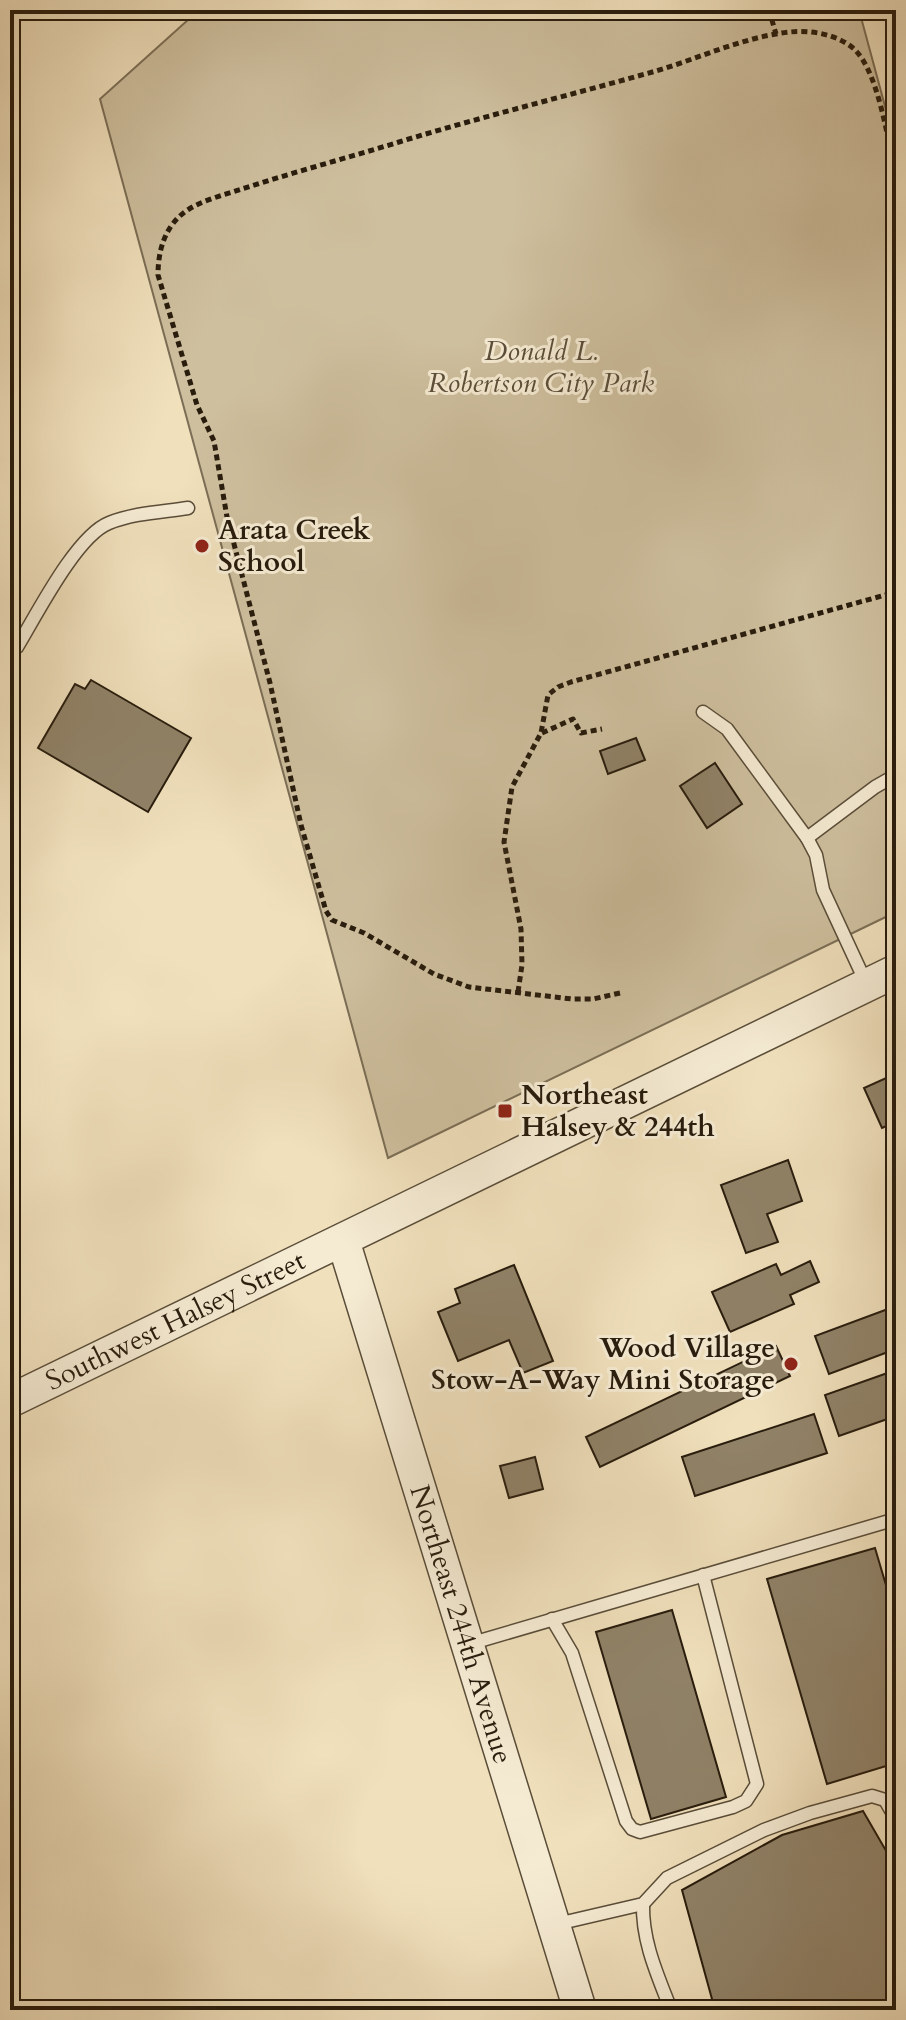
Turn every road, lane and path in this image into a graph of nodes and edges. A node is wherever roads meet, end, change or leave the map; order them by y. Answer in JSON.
{"nodes":[{"id":1,"x":769,"y":10,"type":"edge"},
{"id":2,"x":776,"y":34,"type":"junction"},
{"id":3,"x":896,"y":173,"type":"edge"},
{"id":4,"x":188,"y":508,"type":"dead end"},
{"id":5,"x":896,"y":592,"type":"edge"},
{"id":6,"x":10,"y":652,"type":"edge"},
{"id":7,"x":703,"y":712,"type":"dead end"},
{"id":8,"x":602,"y":729,"type":"dead end"},
{"id":9,"x":541,"y":733,"type":"junction"},
{"id":10,"x":896,"y":775,"type":"edge"},
{"id":11,"x":807,"y":838,"type":"junction"},
{"id":12,"x":896,"y":971,"type":"edge"},
{"id":13,"x":867,"y":985,"type":"junction"},
{"id":14,"x":518,"y":992,"type":"junction"},
{"id":15,"x":620,"y":993,"type":"dead end"},
{"id":16,"x":343,"y":1240,"type":"junction"},
{"id":17,"x":10,"y":1401,"type":"edge"},
{"id":18,"x":896,"y":1519,"type":"edge"},
{"id":19,"x":703,"y":1575,"type":"junction"},
{"id":20,"x":552,"y":1619,"type":"junction"},
{"id":21,"x":469,"y":1644,"type":"junction"},
{"id":22,"x":896,"y":1819,"type":"edge"},
{"id":23,"x":643,"y":1904,"type":"junction"},
{"id":24,"x":553,"y":1924,"type":"junction"},
{"id":25,"x":580,"y":2010,"type":"edge"},
{"id":26,"x":671,"y":2010,"type":"edge"}],
"edges":[{"from":1,"to":2,"type":"path"},
{"from":2,"to":3,"type":"path"},
{"from":2,"to":14,"type":"path"},
{"from":4,"to":6,"type":"lane"},
{"from":5,"to":9,"type":"path"},
{"from":7,"to":11,"type":"lane"},
{"from":8,"to":9,"type":"path"},
{"from":9,"to":14,"type":"path"},
{"from":10,"to":11,"type":"lane"},
{"from":11,"to":13,"type":"lane"},
{"from":12,"to":13,"type":"street","name":"Southwest Halsey Street"},
{"from":13,"to":16,"type":"street","name":"Southwest Halsey Street"},
{"from":14,"to":15,"type":"path"},
{"from":16,"to":17,"type":"street","name":"Southwest Halsey Street"},
{"from":16,"to":21,"type":"street","name":"Northeast 244th Avenue"},
{"from":18,"to":19,"type":"lane"},
{"from":19,"to":20,"type":"lane"},
{"from":19,"to":20,"type":"lane"},
{"from":20,"to":21,"type":"lane"},
{"from":21,"to":24,"type":"street","name":"Northeast 244th Avenue"},
{"from":22,"to":23,"type":"lane"},
{"from":23,"to":24,"type":"lane"},
{"from":23,"to":26,"type":"lane"},
{"from":24,"to":25,"type":"street","name":"Northeast 244th Avenue"}]}
